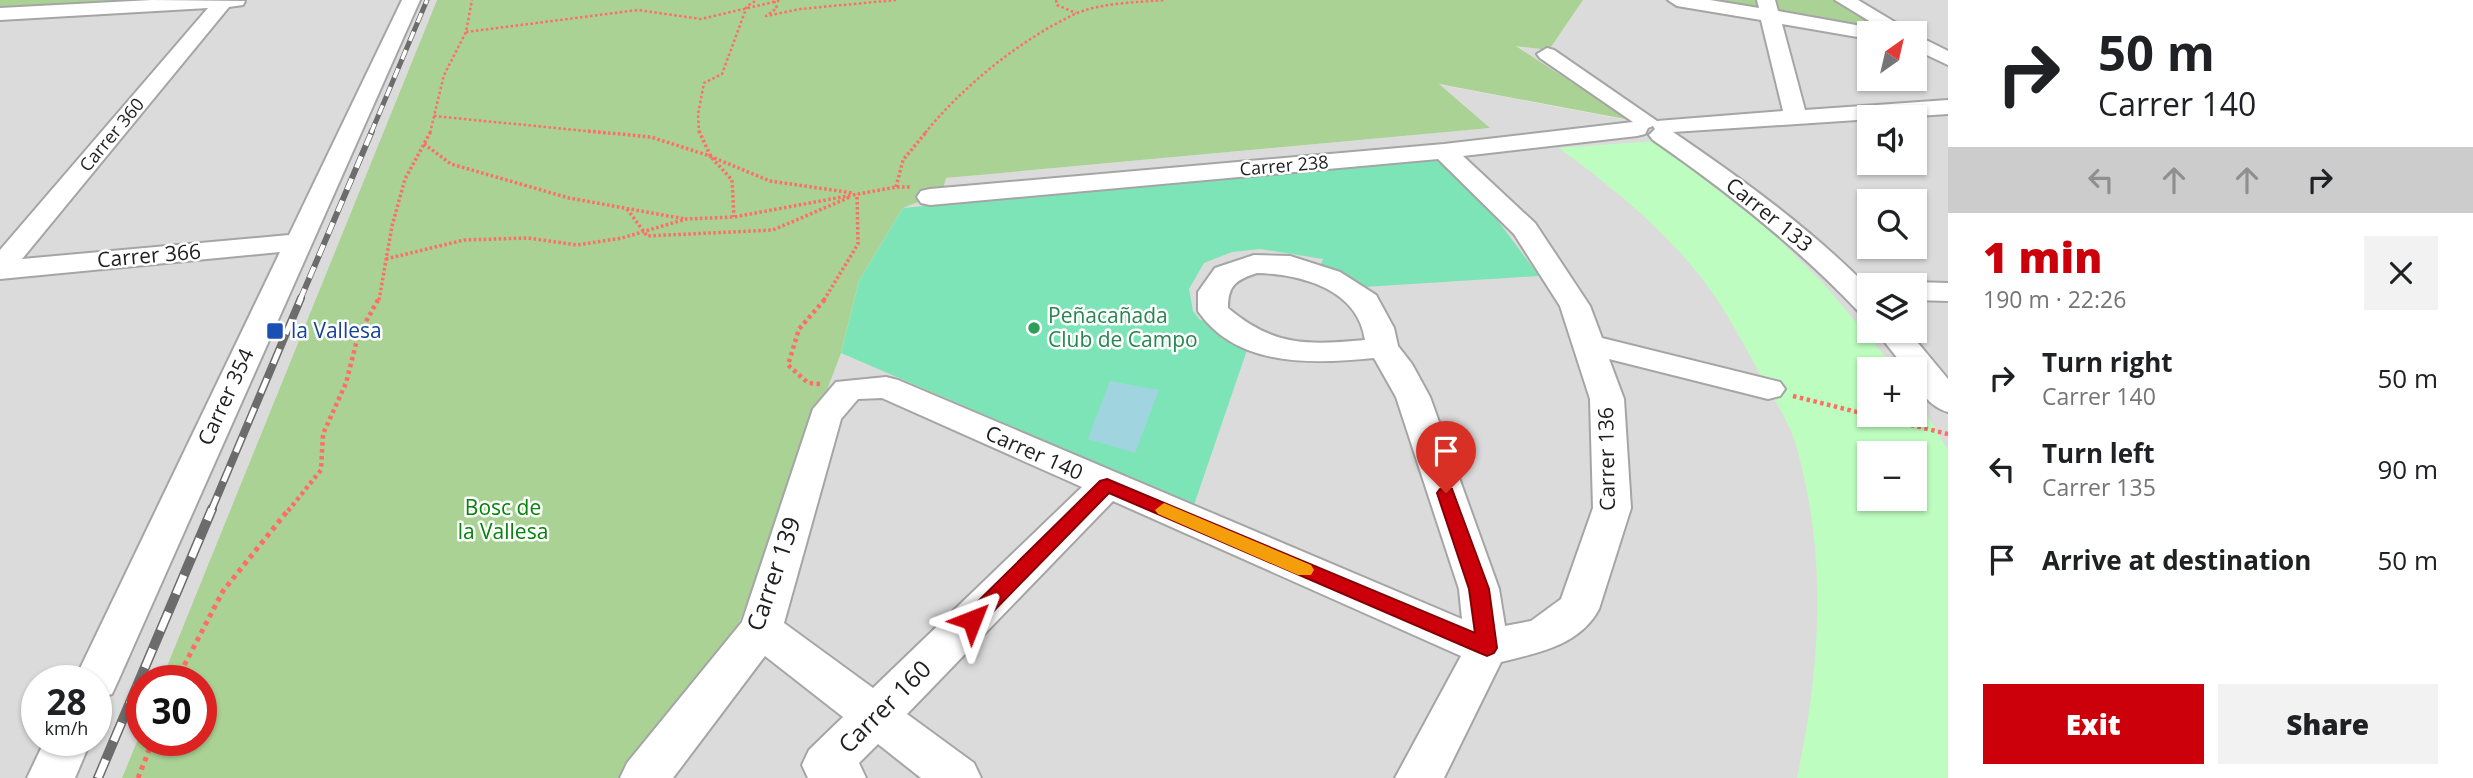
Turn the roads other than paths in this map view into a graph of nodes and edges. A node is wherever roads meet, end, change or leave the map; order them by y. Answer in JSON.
{"nodes":[{"id":1,"x":411,"y":0,"type":"edge"},
{"id":2,"x":1677,"y":0,"type":"edge"},
{"id":3,"x":1844,"y":0,"type":"edge"},
{"id":4,"x":235,"y":1,"type":"edge"},
{"id":5,"x":1768,"y":8,"type":"edge"},
{"id":6,"x":24,"y":13,"type":"junction"},
{"id":7,"x":0,"y":14,"type":"edge"},
{"id":8,"x":1881,"y":21,"type":"edge"},
{"id":9,"x":1857,"y":30,"type":"edge"},
{"id":10,"x":0,"y":33,"type":"edge"},
{"id":11,"x":1927,"y":47,"type":"edge"},
{"id":12,"x":1547,"y":54,"type":"dead end"},
{"id":13,"x":1948,"y":59,"type":"edge"},
{"id":14,"x":1948,"y":107,"type":"edge"},
{"id":15,"x":1796,"y":117,"type":"junction"},
{"id":16,"x":1652,"y":127,"type":"junction"},
{"id":17,"x":1444,"y":151,"type":"junction"},
{"id":18,"x":930,"y":197,"type":"road end"},
{"id":19,"x":294,"y":250,"type":"junction"},
{"id":20,"x":0,"y":269,"type":"edge"},
{"id":21,"x":0,"y":285,"type":"edge"},
{"id":22,"x":1857,"y":288,"type":"edge"},
{"id":23,"x":1927,"y":291,"type":"edge"},
{"id":24,"x":1948,"y":292,"type":"edge"},
{"id":25,"x":1902,"y":343,"type":"edge"},
{"id":26,"x":1588,"y":344,"type":"junction"},
{"id":27,"x":1382,"y":348,"type":"junction"},
{"id":28,"x":848,"y":389,"type":"joint"},
{"id":29,"x":1768,"y":389,"type":"road end"},
{"id":30,"x":1948,"y":401,"type":"edge"},
{"id":31,"x":1107,"y":485,"type":"junction"},
{"id":32,"x":761,"y":629,"type":"junction"},
{"id":33,"x":1487,"y":648,"type":"junction"},
{"id":34,"x":103,"y":665,"type":"edge"},
{"id":35,"x":876,"y":716,"type":"junction"},
{"id":36,"x":61,"y":756,"type":"edge"},
{"id":37,"x":51,"y":778,"type":"edge"},
{"id":38,"x":644,"y":778,"type":"edge"},
{"id":39,"x":842,"y":778,"type":"edge"},
{"id":40,"x":957,"y":778,"type":"edge"},
{"id":41,"x":1419,"y":778,"type":"edge"}],
"edges":[{"from":1,"to":19,"type":"street","name":"Carrer 354"},
{"from":2,"to":5,"type":"street"},
{"from":3,"to":8,"type":"street"},
{"from":4,"to":6,"type":"street"},
{"from":4,"to":20,"type":"street","name":"Carrer 360"},
{"from":5,"to":9,"type":"street"},
{"from":5,"to":15,"type":"street"},
{"from":6,"to":7,"type":"street"},
{"from":6,"to":10,"type":"street"},
{"from":11,"to":13,"type":"street"},
{"from":12,"to":16,"type":"street","name":"Carrer 133"},
{"from":14,"to":15,"type":"street","name":"Carrer 238"},
{"from":15,"to":16,"type":"street","name":"Carrer 238"},
{"from":16,"to":17,"type":"street","name":"Carrer 238"},
{"from":16,"to":22,"type":"street","name":"Carrer 133"},
{"from":17,"to":18,"type":"street","name":"Carrer 238"},
{"from":17,"to":26,"type":"street","name":"Carrer 136"},
{"from":19,"to":20,"type":"street","name":"Carrer 366"},
{"from":19,"to":21,"type":"street","name":"Carrer 366"},
{"from":19,"to":34,"type":"street","name":"Carrer 354"},
{"from":23,"to":24,"type":"street"},
{"from":25,"to":30,"type":"street"},
{"from":26,"to":29,"type":"street"},
{"from":26,"to":33,"type":"street","name":"Carrer 136"},
{"from":27,"to":27,"type":"street"},
{"from":27,"to":33,"type":"street"},
{"from":28,"to":31,"type":"street","name":"Carrer 140"},
{"from":28,"to":32,"type":"street","name":"Carrer 139"},
{"from":31,"to":33,"type":"street","name":"Carrer 140"},
{"from":31,"to":35,"type":"street","name":"Carrer 160"},
{"from":32,"to":35,"type":"street"},
{"from":32,"to":38,"type":"street","name":"Carrer 139"},
{"from":33,"to":41,"type":"street"},
{"from":35,"to":39,"type":"street","name":"Carrer 160"},
{"from":35,"to":40,"type":"street"},
{"from":36,"to":37,"type":"street"}]}
